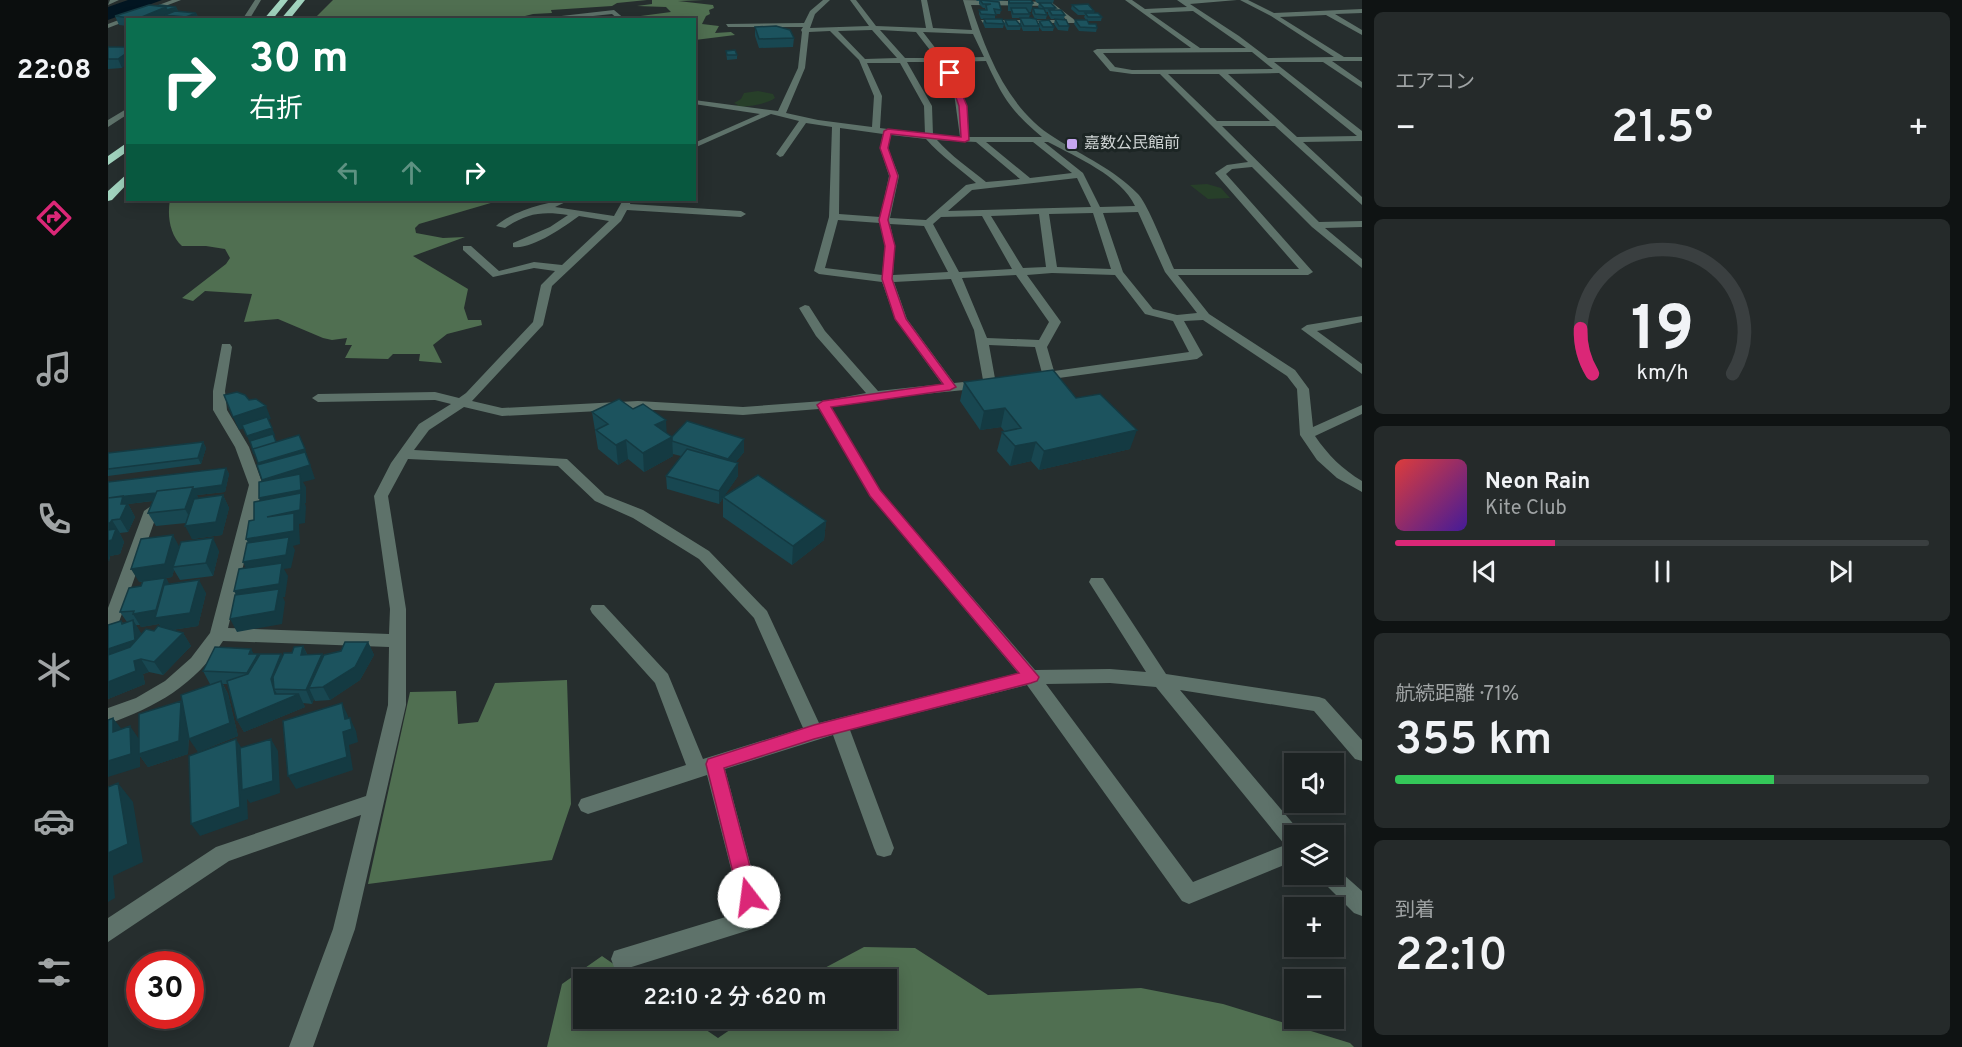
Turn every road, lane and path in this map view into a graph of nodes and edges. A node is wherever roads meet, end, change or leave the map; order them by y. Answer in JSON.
{"nodes":[{"id":1,"x":116,"y":0,"type":"edge"},
{"id":2,"x":178,"y":0,"type":"edge"},
{"id":3,"x":258,"y":0,"type":"edge"},
{"id":4,"x":284,"y":0,"type":"edge"},
{"id":5,"x":301,"y":0,"type":"edge"},
{"id":6,"x":827,"y":0,"type":"edge"},
{"id":7,"x":853,"y":0,"type":"edge"},
{"id":8,"x":924,"y":0,"type":"edge"},
{"id":9,"x":1128,"y":0,"type":"edge"},
{"id":10,"x":1234,"y":0,"type":"edge"},
{"id":11,"x":1243,"y":0,"type":"edge"},
{"id":12,"x":966,"y":1,"type":"edge"},
{"id":13,"x":1181,"y":1,"type":"edge"},
{"id":14,"x":108,"y":3,"type":"edge"},
{"id":15,"x":1194,"y":9,"type":"junction"},
{"id":16,"x":1362,"y":10,"type":"edge"},
{"id":17,"x":1144,"y":11,"type":"junction"},
{"id":18,"x":1328,"y":12,"type":"junction"},
{"id":19,"x":1273,"y":15,"type":"junction"},
{"id":20,"x":130,"y":18,"type":"edge"},
{"id":21,"x":246,"y":18,"type":"edge"},
{"id":22,"x":269,"y":18,"type":"edge"},
{"id":23,"x":286,"y":18,"type":"edge"},
{"id":24,"x":559,"y":18,"type":"edge"},
{"id":25,"x":621,"y":18,"type":"edge"},
{"id":26,"x":126,"y":19,"type":"edge"},
{"id":27,"x":972,"y":21,"type":"junction"},
{"id":28,"x":728,"y":25,"type":"dead end"},
{"id":29,"x":108,"y":26,"type":"edge"},
{"id":30,"x":805,"y":27,"type":"junction"},
{"id":31,"x":873,"y":28,"type":"junction"},
{"id":32,"x":832,"y":29,"type":"junction"},
{"id":33,"x":919,"y":31,"type":"junction"},
{"id":34,"x":930,"y":31,"type":"junction"},
{"id":35,"x":976,"y":32,"type":"junction"},
{"id":36,"x":1362,"y":33,"type":"edge"},
{"id":37,"x":1198,"y":50,"type":"junction"},
{"id":38,"x":1253,"y":50,"type":"junction"},
{"id":39,"x":902,"y":59,"type":"junction"},
{"id":40,"x":943,"y":59,"type":"junction"},
{"id":41,"x":989,"y":59,"type":"junction"},
{"id":42,"x":1324,"y":59,"type":"junction"},
{"id":43,"x":1342,"y":59,"type":"junction"},
{"id":44,"x":1362,"y":59,"type":"edge"},
{"id":45,"x":1266,"y":60,"type":"junction"},
{"id":46,"x":863,"y":61,"type":"junction"},
{"id":47,"x":1281,"y":71,"type":"junction"},
{"id":48,"x":1162,"y":72,"type":"junction"},
{"id":49,"x":1222,"y":72,"type":"junction"},
{"id":50,"x":1362,"y":86,"type":"edge"},
{"id":51,"x":696,"y":102,"type":"edge"},
{"id":52,"x":126,"y":111,"type":"edge"},
{"id":53,"x":771,"y":112,"type":"junction"},
{"id":54,"x":781,"y":114,"type":"junction"},
{"id":55,"x":804,"y":120,"type":"junction"},
{"id":56,"x":1277,"y":123,"type":"junction"},
{"id":57,"x":108,"y":124,"type":"edge"},
{"id":58,"x":1214,"y":124,"type":"junction"},
{"id":59,"x":836,"y":126,"type":"junction"},
{"id":60,"x":876,"y":130,"type":"junction"},
{"id":61,"x":888,"y":131,"type":"junction"},
{"id":62,"x":1362,"y":136,"type":"edge"},
{"id":63,"x":929,"y":137,"type":"junction"},
{"id":64,"x":1050,"y":139,"type":"junction"},
{"id":65,"x":965,"y":140,"type":"junction"},
{"id":66,"x":978,"y":140,"type":"junction"},
{"id":67,"x":1035,"y":140,"type":"junction"},
{"id":68,"x":1295,"y":140,"type":"junction"},
{"id":69,"x":696,"y":145,"type":"edge"},
{"id":70,"x":126,"y":148,"type":"edge"},
{"id":71,"x":780,"y":154,"type":"dead end"},
{"id":72,"x":108,"y":162,"type":"edge"},
{"id":73,"x":1253,"y":164,"type":"junction"},
{"id":74,"x":1080,"y":176,"type":"junction"},
{"id":75,"x":126,"y":178,"type":"edge"},
{"id":76,"x":1029,"y":181,"type":"junction"},
{"id":77,"x":983,"y":185,"type":"junction"},
{"id":78,"x":108,"y":198,"type":"edge"},
{"id":79,"x":563,"y":201,"type":"edge"},
{"id":80,"x":1362,"y":202,"type":"edge"},
{"id":81,"x":625,"y":203,"type":"edge"},
{"id":82,"x":540,"y":208,"type":"junction"},
{"id":83,"x":1096,"y":208,"type":"junction"},
{"id":84,"x":1141,"y":209,"type":"junction"},
{"id":85,"x":1043,"y":210,"type":"junction"},
{"id":86,"x":577,"y":213,"type":"junction"},
{"id":87,"x":985,"y":213,"type":"junction"},
{"id":88,"x":741,"y":214,"type":"dead end"},
{"id":89,"x":938,"y":214,"type":"junction"},
{"id":90,"x":834,"y":217,"type":"junction"},
{"id":91,"x":617,"y":219,"type":"junction"},
{"id":92,"x":884,"y":220,"type":"junction"},
{"id":93,"x":928,"y":223,"type":"junction"},
{"id":94,"x":1362,"y":224,"type":"edge"},
{"id":95,"x":1316,"y":225,"type":"junction"},
{"id":96,"x":501,"y":226,"type":"dead end"},
{"id":97,"x":518,"y":245,"type":"dead end"},
{"id":98,"x":467,"y":248,"type":"dead end"},
{"id":99,"x":1362,"y":265,"type":"edge"},
{"id":100,"x":564,"y":269,"type":"junction"},
{"id":101,"x":1052,"y":270,"type":"junction"},
{"id":102,"x":1118,"y":272,"type":"junction"},
{"id":103,"x":1170,"y":272,"type":"junction"},
{"id":104,"x":1020,"y":273,"type":"junction"},
{"id":105,"x":956,"y":277,"type":"junction"},
{"id":106,"x":887,"y":279,"type":"junction"},
{"id":107,"x":805,"y":308,"type":"dead end"},
{"id":108,"x":1205,"y":316,"type":"junction"},
{"id":109,"x":1177,"y":318,"type":"junction"},
{"id":110,"x":1362,"y":319,"type":"edge"},
{"id":111,"x":982,"y":341,"type":"junction"},
{"id":112,"x":1043,"y":344,"type":"junction"},
{"id":113,"x":226,"y":347,"type":"dead end"},
{"id":114,"x":1362,"y":370,"type":"edge"},
{"id":115,"x":1049,"y":375,"type":"junction"},
{"id":116,"x":1020,"y":380,"type":"edge"},
{"id":117,"x":950,"y":387,"type":"junction"},
{"id":118,"x":875,"y":396,"type":"junction"},
{"id":119,"x":318,"y":398,"type":"dead end"},
{"id":120,"x":459,"y":402,"type":"junction"},
{"id":121,"x":823,"y":405,"type":"junction"},
{"id":122,"x":1362,"y":409,"type":"edge"},
{"id":123,"x":1307,"y":435,"type":"junction"},
{"id":124,"x":404,"y":454,"type":"junction"},
{"id":125,"x":1362,"y":487,"type":"edge"},
{"id":126,"x":152,"y":511,"type":"edge"},
{"id":127,"x":1096,"y":582,"type":"dead end"},
{"id":128,"x":598,"y":609,"type":"dead end"},
{"id":129,"x":108,"y":623,"type":"edge"},
{"id":130,"x":218,"y":634,"type":"junction"},
{"id":131,"x":398,"y":641,"type":"junction"},
{"id":132,"x":1031,"y":677,"type":"junction"},
{"id":133,"x":1161,"y":680,"type":"junction"},
{"id":134,"x":108,"y":716,"type":"edge"},
{"id":135,"x":839,"y":725,"type":"junction"},
{"id":136,"x":814,"y":732,"type":"junction"},
{"id":137,"x":1362,"y":753,"type":"edge"},
{"id":138,"x":706,"y":767,"type":"junction"},
{"id":139,"x":374,"y":802,"type":"junction"},
{"id":140,"x":588,"y":805,"type":"dead end"},
{"id":141,"x":1284,"y":828,"type":"edge"},
{"id":142,"x":884,"y":848,"type":"dead end"},
{"id":143,"x":1284,"y":855,"type":"edge"},
{"id":144,"x":1340,"y":885,"type":"edge"},
{"id":145,"x":1362,"y":906,"type":"edge"},
{"id":146,"x":108,"y":931,"type":"edge"},
{"id":147,"x":622,"y":959,"type":"dead end"},
{"id":148,"x":302,"y":1047,"type":"edge"}],
"edges":[{"from":1,"to":14,"type":"street"},
{"from":2,"to":20,"type":"street"},
{"from":3,"to":21,"type":"street"},
{"from":4,"to":22,"type":"highway"},
{"from":5,"to":23,"type":"highway"},
{"from":6,"to":30,"type":"street"},
{"from":7,"to":31,"type":"street"},
{"from":8,"to":34,"type":"street"},
{"from":9,"to":17,"type":"street"},
{"from":10,"to":13,"type":"street"},
{"from":11,"to":19,"type":"street"},
{"from":12,"to":27,"type":"street"},
{"from":12,"to":27,"type":"street"},
{"from":13,"to":15,"type":"street"},
{"from":15,"to":17,"type":"street"},
{"from":15,"to":38,"type":"street"},
{"from":16,"to":18,"type":"street"},
{"from":17,"to":37,"type":"street"},
{"from":18,"to":19,"type":"street"},
{"from":18,"to":36,"type":"street"},
{"from":19,"to":43,"type":"street"},
{"from":24,"to":25,"type":"street"},
{"from":26,"to":29,"type":"street"},
{"from":27,"to":35,"type":"street"},
{"from":28,"to":30,"type":"street"},
{"from":30,"to":32,"type":"street"},
{"from":30,"to":54,"type":"street"},
{"from":31,"to":32,"type":"street"},
{"from":31,"to":33,"type":"street"},
{"from":31,"to":39,"type":"street"},
{"from":32,"to":46,"type":"street"},
{"from":33,"to":34,"type":"street"},
{"from":33,"to":40,"type":"street"},
{"from":34,"to":35,"type":"street"},
{"from":35,"to":41,"type":"street"},
{"from":37,"to":38,"type":"street"},
{"from":37,"to":48,"type":"street"},
{"from":38,"to":45,"type":"street"},
{"from":39,"to":40,"type":"street"},
{"from":39,"to":46,"type":"street"},
{"from":39,"to":63,"type":"street"},
{"from":40,"to":41,"type":"street"},
{"from":40,"to":65,"type":"street"},
{"from":41,"to":64,"type":"street"},
{"from":42,"to":43,"type":"street"},
{"from":42,"to":45,"type":"street"},
{"from":42,"to":50,"type":"street"},
{"from":43,"to":44,"type":"street"},
{"from":45,"to":47,"type":"street"},
{"from":46,"to":60,"type":"street"},
{"from":47,"to":49,"type":"street"},
{"from":47,"to":62,"type":"street"},
{"from":48,"to":49,"type":"street"},
{"from":48,"to":58,"type":"street"},
{"from":49,"to":56,"type":"street"},
{"from":51,"to":53,"type":"street"},
{"from":52,"to":57,"type":"street"},
{"from":53,"to":54,"type":"street"},
{"from":53,"to":69,"type":"street"},
{"from":54,"to":55,"type":"street"},
{"from":55,"to":59,"type":"street"},
{"from":55,"to":71,"type":"street"},
{"from":56,"to":58,"type":"street"},
{"from":56,"to":68,"type":"street"},
{"from":58,"to":73,"type":"street"},
{"from":59,"to":60,"type":"street"},
{"from":59,"to":90,"type":"street"},
{"from":60,"to":61,"type":"street"},
{"from":61,"to":63,"type":"street"},
{"from":61,"to":92,"type":"street"},
{"from":62,"to":68,"type":"street"},
{"from":63,"to":65,"type":"street"},
{"from":63,"to":77,"type":"street"},
{"from":64,"to":67,"type":"street"},
{"from":64,"to":84,"type":"street"},
{"from":65,"to":66,"type":"street"},
{"from":66,"to":67,"type":"street"},
{"from":66,"to":76,"type":"street"},
{"from":67,"to":74,"type":"street"},
{"from":68,"to":80,"type":"street"},
{"from":70,"to":72,"type":"highway"},
{"from":73,"to":95,"type":"street"},
{"from":73,"to":103,"type":"street"},
{"from":74,"to":76,"type":"street"},
{"from":74,"to":83,"type":"street"},
{"from":75,"to":78,"type":"highway"},
{"from":76,"to":77,"type":"street"},
{"from":77,"to":89,"type":"street"},
{"from":79,"to":82,"type":"street"},
{"from":81,"to":88,"type":"street"},
{"from":81,"to":91,"type":"street"},
{"from":82,"to":86,"type":"street"},
{"from":82,"to":96,"type":"street"},
{"from":83,"to":84,"type":"street"},
{"from":83,"to":85,"type":"street"},
{"from":83,"to":102,"type":"street"},
{"from":84,"to":103,"type":"street"},
{"from":85,"to":87,"type":"street"},
{"from":85,"to":101,"type":"street"},
{"from":86,"to":91,"type":"street"},
{"from":86,"to":97,"type":"street"},
{"from":87,"to":89,"type":"street"},
{"from":87,"to":104,"type":"street"},
{"from":89,"to":93,"type":"street"},
{"from":90,"to":92,"type":"street"},
{"from":90,"to":106,"type":"street"},
{"from":91,"to":100,"type":"street"},
{"from":92,"to":93,"type":"street"},
{"from":92,"to":106,"type":"street"},
{"from":93,"to":105,"type":"street"},
{"from":94,"to":95,"type":"street"},
{"from":95,"to":99,"type":"street"},
{"from":98,"to":100,"type":"street"},
{"from":100,"to":120,"type":"street"},
{"from":101,"to":102,"type":"street"},
{"from":101,"to":104,"type":"street"},
{"from":102,"to":109,"type":"street"},
{"from":103,"to":108,"type":"street"},
{"from":104,"to":105,"type":"street"},
{"from":104,"to":112,"type":"street"},
{"from":105,"to":106,"type":"street"},
{"from":105,"to":111,"type":"street"},
{"from":106,"to":117,"type":"street"},
{"from":107,"to":118,"type":"street"},
{"from":108,"to":109,"type":"street"},
{"from":108,"to":123,"type":"street"},
{"from":109,"to":115,"type":"street"},
{"from":110,"to":114,"type":"street"},
{"from":111,"to":112,"type":"street"},
{"from":111,"to":117,"type":"street"},
{"from":112,"to":115,"type":"street"},
{"from":113,"to":130,"type":"street"},
{"from":115,"to":116,"type":"street"},
{"from":117,"to":118,"type":"street"},
{"from":118,"to":121,"type":"street"},
{"from":119,"to":120,"type":"street"},
{"from":120,"to":121,"type":"street"},
{"from":120,"to":124,"type":"street"},
{"from":121,"to":132,"type":"street"},
{"from":122,"to":123,"type":"street"},
{"from":123,"to":125,"type":"street"},
{"from":124,"to":131,"type":"street"},
{"from":124,"to":136,"type":"street"},
{"from":126,"to":129,"type":"street"},
{"from":127,"to":133,"type":"street"},
{"from":128,"to":138,"type":"street"},
{"from":130,"to":131,"type":"street"},
{"from":130,"to":134,"type":"street"},
{"from":131,"to":139,"type":"street"},
{"from":132,"to":133,"type":"street"},
{"from":132,"to":135,"type":"street"},
{"from":132,"to":143,"type":"street"},
{"from":133,"to":137,"type":"street"},
{"from":133,"to":141,"type":"street"},
{"from":135,"to":136,"type":"street"},
{"from":135,"to":142,"type":"street"},
{"from":136,"to":138,"type":"street"},
{"from":138,"to":140,"type":"street"},
{"from":138,"to":147,"type":"street"},
{"from":139,"to":146,"type":"street"},
{"from":139,"to":148,"type":"street"},
{"from":144,"to":145,"type":"street"}]}
